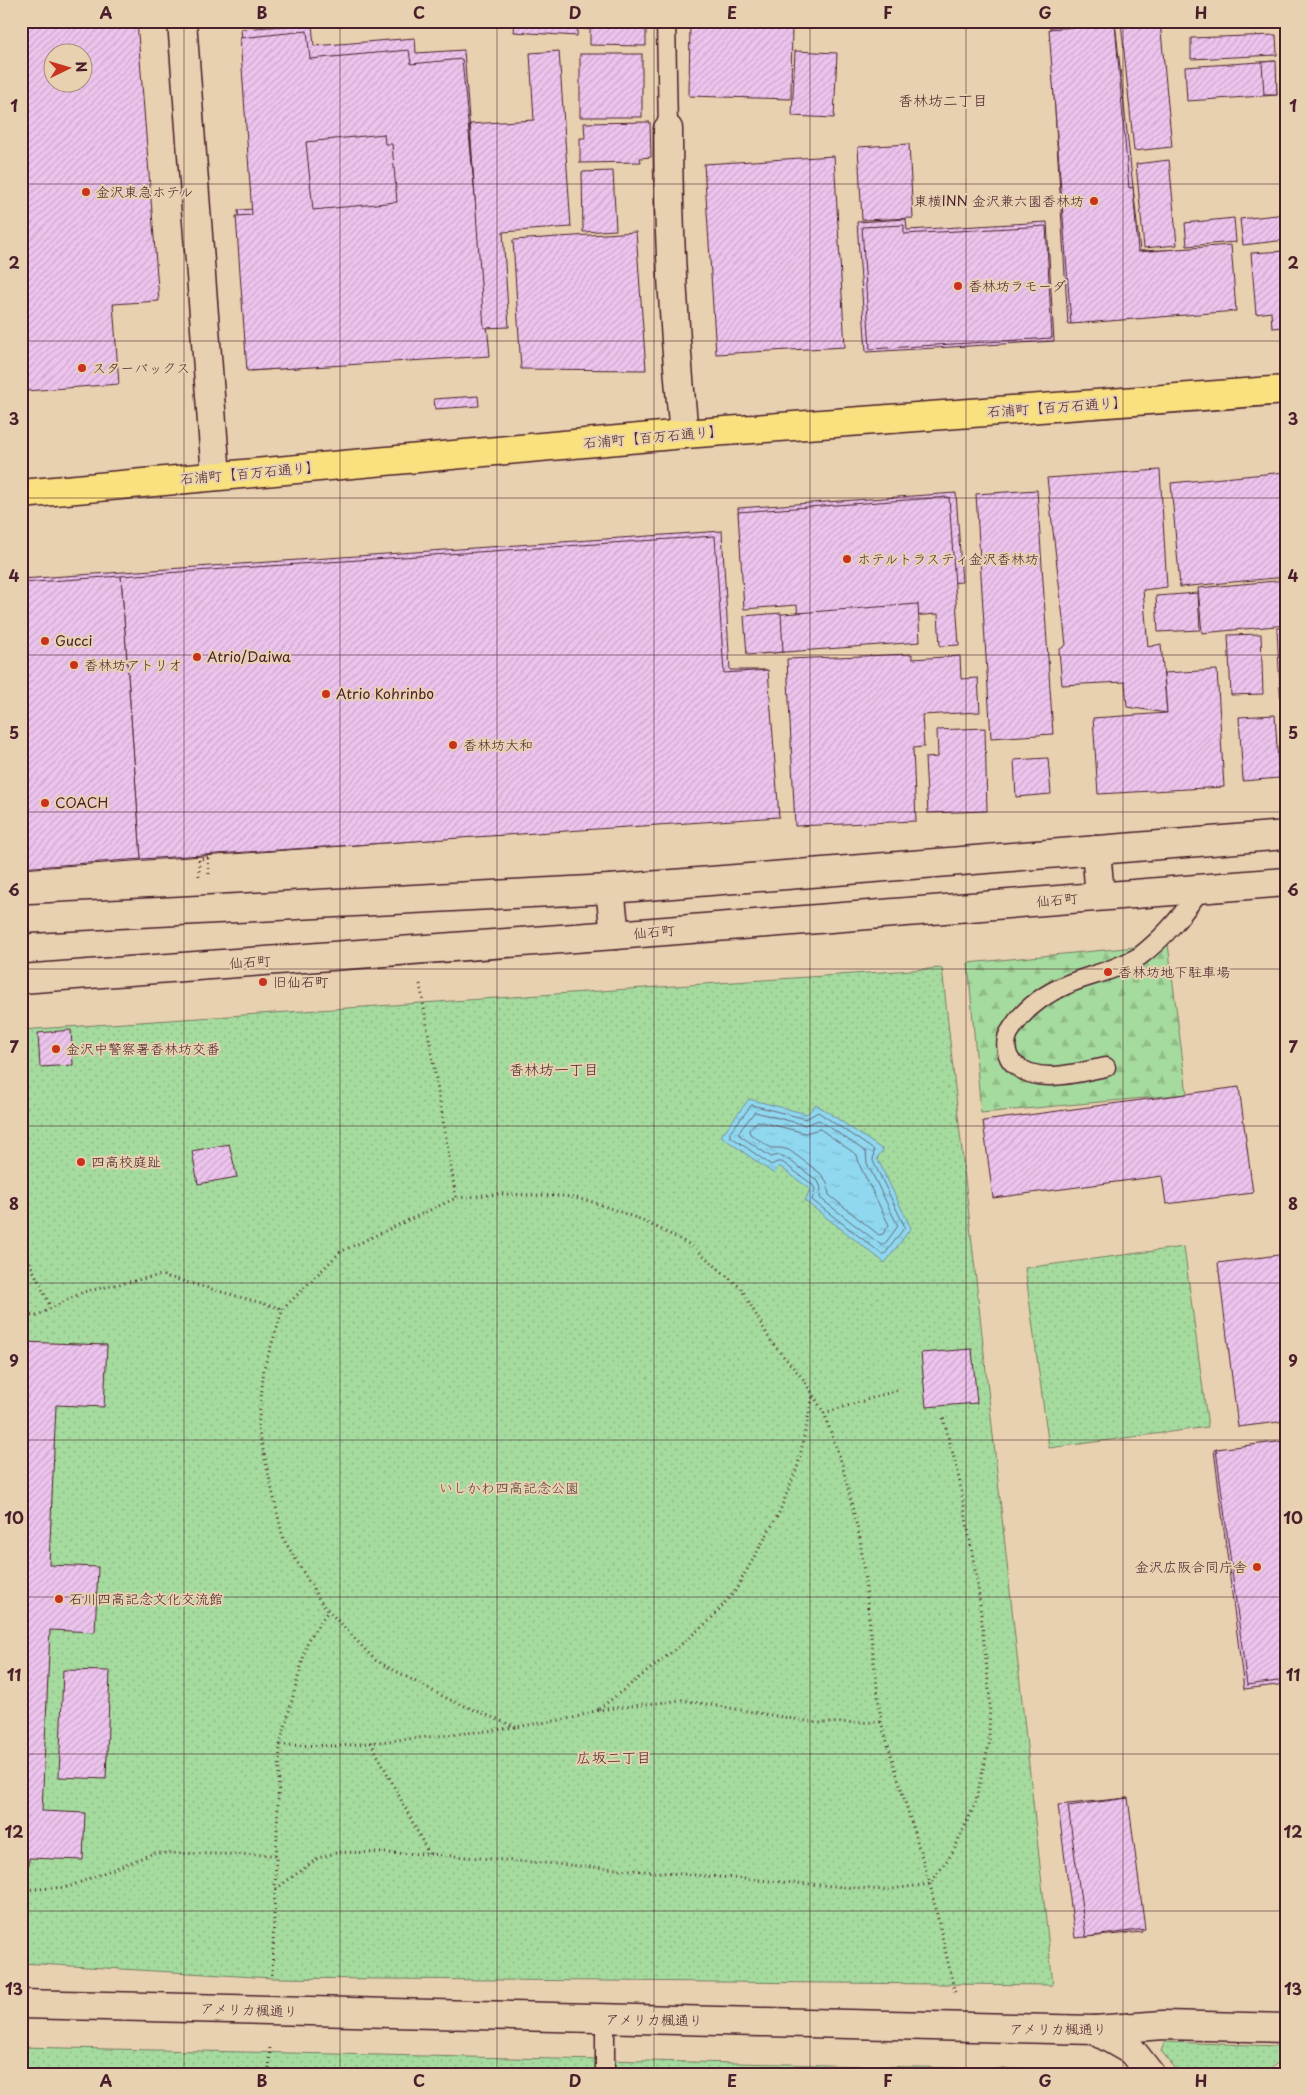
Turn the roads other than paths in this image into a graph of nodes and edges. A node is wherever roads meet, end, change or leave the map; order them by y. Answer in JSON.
{"nodes":[{"id":1,"x":182,"y":21,"type":"edge"},
{"id":2,"x":666,"y":21,"type":"edge"},
{"id":3,"x":668,"y":129,"type":"joint"},
{"id":4,"x":1286,"y":390,"type":"edge"},
{"id":5,"x":684,"y":434,"type":"junction"},
{"id":6,"x":216,"y":476,"type":"junction"},
{"id":7,"x":21,"y":494,"type":"edge"},
{"id":8,"x":1286,"y":834,"type":"edge"},
{"id":9,"x":1096,"y":850,"type":"junction"},
{"id":10,"x":1286,"y":882,"type":"edge"},
{"id":11,"x":610,"y":889,"type":"junction"},
{"id":12,"x":1201,"y":889,"type":"junction"},
{"id":13,"x":1100,"y":896,"type":"junction"},
{"id":14,"x":21,"y":919,"type":"edge"},
{"id":15,"x":616,"y":935,"type":"junction"},
{"id":16,"x":21,"y":978,"type":"edge"},
{"id":17,"x":1106,"y":1067,"type":"dead end"},
{"id":18,"x":21,"y":2004,"type":"edge"},
{"id":19,"x":605,"y":2019,"type":"junction"},
{"id":20,"x":1286,"y":2028,"type":"edge"},
{"id":21,"x":1095,"y":2030,"type":"junction"},
{"id":22,"x":605,"y":2074,"type":"edge"},
{"id":23,"x":1150,"y":2074,"type":"edge"}],
"edges":[{"from":1,"to":6,"type":"street"},
{"from":2,"to":3,"type":"lane"},
{"from":3,"to":5,"type":"street"},
{"from":4,"to":5,"type":"highway","name":"石浦町【百万石通り】"},
{"from":5,"to":6,"type":"highway","name":"石浦町【百万石通り】"},
{"from":6,"to":7,"type":"highway","name":"石浦町【百万石通り】"},
{"from":8,"to":9,"type":"street"},
{"from":9,"to":11,"type":"street"},
{"from":9,"to":13,"type":"street"},
{"from":10,"to":12,"type":"street","name":"仙石町"},
{"from":11,"to":14,"type":"street"},
{"from":11,"to":15,"type":"street"},
{"from":12,"to":13,"type":"street","name":"仙石町"},
{"from":12,"to":17,"type":"lane"},
{"from":13,"to":15,"type":"street","name":"仙石町"},
{"from":15,"to":16,"type":"street","name":"仙石町"},
{"from":18,"to":19,"type":"street","name":"アメリカ楓通り"},
{"from":19,"to":21,"type":"street","name":"アメリカ楓通り"},
{"from":19,"to":22,"type":"lane"},
{"from":20,"to":21,"type":"street","name":"アメリカ楓通り"},
{"from":21,"to":23,"type":"street"}]}
